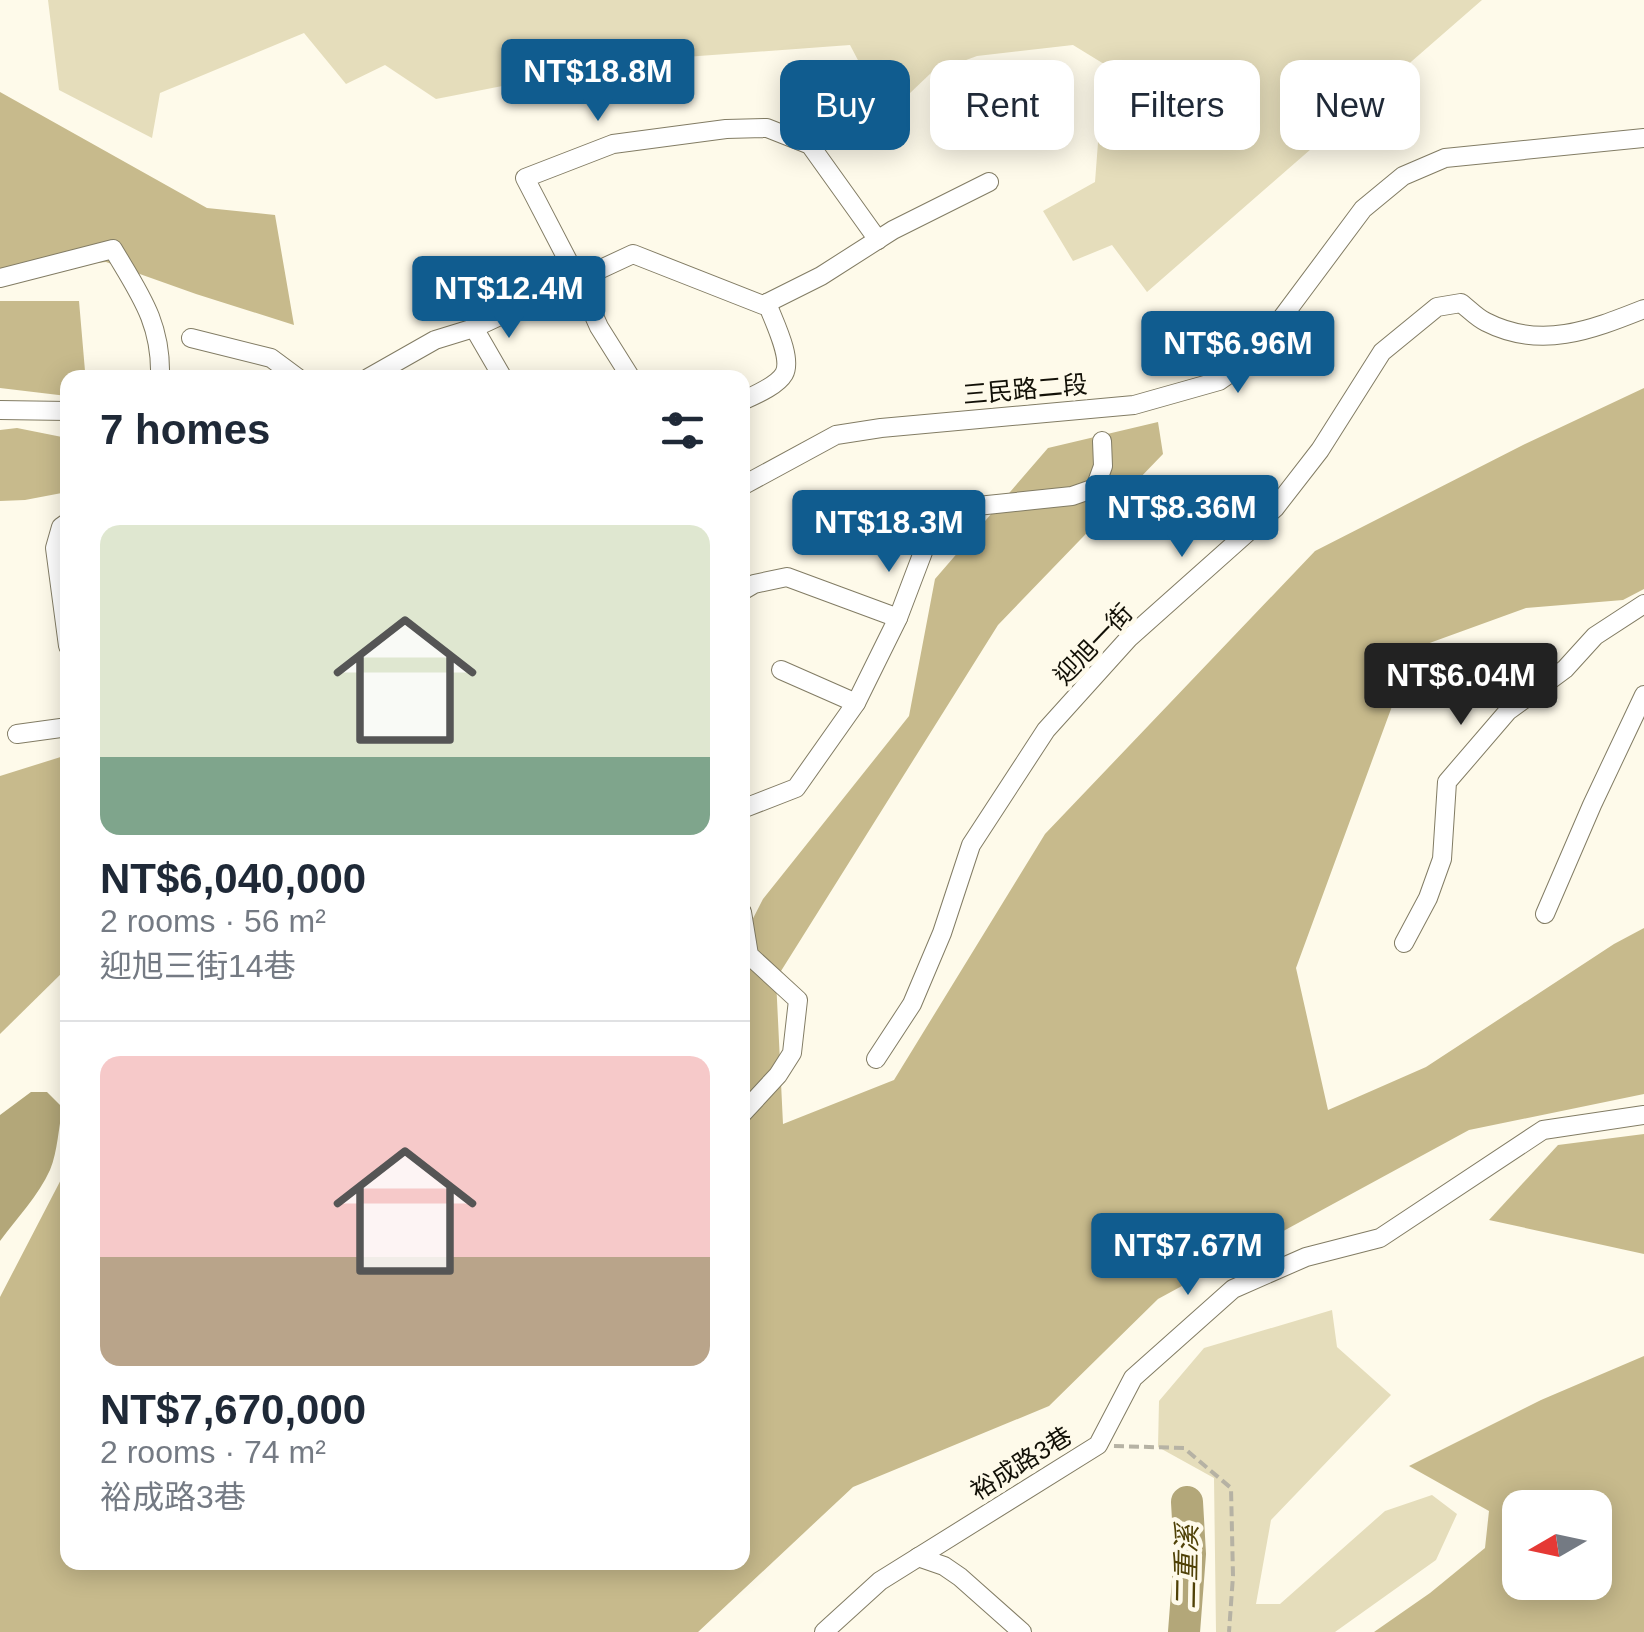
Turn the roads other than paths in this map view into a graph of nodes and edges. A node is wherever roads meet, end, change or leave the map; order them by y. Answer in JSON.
{"nodes":[{"id":1,"x":1644,"y":138,"type":"edge"},
{"id":2,"x":988,"y":182,"type":"dead end"},
{"id":3,"x":878,"y":240,"type":"junction"},
{"id":4,"x":0,"y":278,"type":"edge"},
{"id":5,"x":578,"y":280,"type":"junction"},
{"id":6,"x":767,"y":303,"type":"junction"},
{"id":7,"x":1644,"y":309,"type":"edge"},
{"id":8,"x":474,"y":328,"type":"junction"},
{"id":9,"x":191,"y":338,"type":"dead end"},
{"id":10,"x":160,"y":370,"type":"edge"},
{"id":11,"x":287,"y":370,"type":"edge"},
{"id":12,"x":382,"y":370,"type":"edge"},
{"id":13,"x":498,"y":370,"type":"edge"},
{"id":14,"x":626,"y":370,"type":"edge"},
{"id":15,"x":750,"y":396,"type":"edge"},
{"id":16,"x":0,"y":410,"type":"edge"},
{"id":17,"x":60,"y":411,"type":"edge"},
{"id":18,"x":1102,"y":440,"type":"dead end"},
{"id":19,"x":750,"y":482,"type":"edge"},
{"id":20,"x":60,"y":527,"type":"edge"},
{"id":21,"x":60,"y":580,"type":"edge"},
{"id":22,"x":750,"y":586,"type":"edge"},
{"id":23,"x":1644,"y":604,"type":"edge"},
{"id":24,"x":898,"y":618,"type":"junction"},
{"id":25,"x":782,"y":670,"type":"dead end"},
{"id":26,"x":1644,"y":695,"type":"edge"},
{"id":27,"x":856,"y":703,"type":"junction"},
{"id":28,"x":60,"y":728,"type":"edge"},
{"id":29,"x":17,"y":734,"type":"dead end"},
{"id":30,"x":750,"y":807,"type":"edge"},
{"id":31,"x":1545,"y":914,"type":"dead end"},
{"id":32,"x":1404,"y":943,"type":"dead end"},
{"id":33,"x":750,"y":961,"type":"edge"},
{"id":34,"x":876,"y":1059,"type":"dead end"},
{"id":35,"x":750,"y":1105,"type":"edge"},
{"id":36,"x":1644,"y":1116,"type":"edge"},
{"id":37,"x":918,"y":1557,"type":"junction"},
{"id":38,"x":824,"y":1632,"type":"edge"},
{"id":39,"x":1022,"y":1632,"type":"edge"}],
"edges":[{"from":1,"to":19,"type":"street","name":"三民路二段"},
{"from":2,"to":3,"type":"street"},
{"from":3,"to":5,"type":"street"},
{"from":3,"to":6,"type":"street"},
{"from":4,"to":10,"type":"street"},
{"from":5,"to":6,"type":"street"},
{"from":5,"to":8,"type":"street"},
{"from":5,"to":14,"type":"street"},
{"from":6,"to":15,"type":"street"},
{"from":7,"to":34,"type":"street","name":"迎旭一街"},
{"from":8,"to":12,"type":"street"},
{"from":8,"to":13,"type":"street"},
{"from":9,"to":11,"type":"street"},
{"from":16,"to":17,"type":"street"},
{"from":18,"to":24,"type":"street"},
{"from":20,"to":21,"type":"street"},
{"from":22,"to":24,"type":"street"},
{"from":23,"to":32,"type":"street"},
{"from":24,"to":27,"type":"street"},
{"from":25,"to":27,"type":"street"},
{"from":26,"to":31,"type":"street"},
{"from":27,"to":30,"type":"street"},
{"from":28,"to":29,"type":"street"},
{"from":33,"to":35,"type":"street"},
{"from":36,"to":37,"type":"street","name":"裕成路3巷"},
{"from":37,"to":38,"type":"street","name":"裕成路3巷"},
{"from":37,"to":39,"type":"street"}]}
